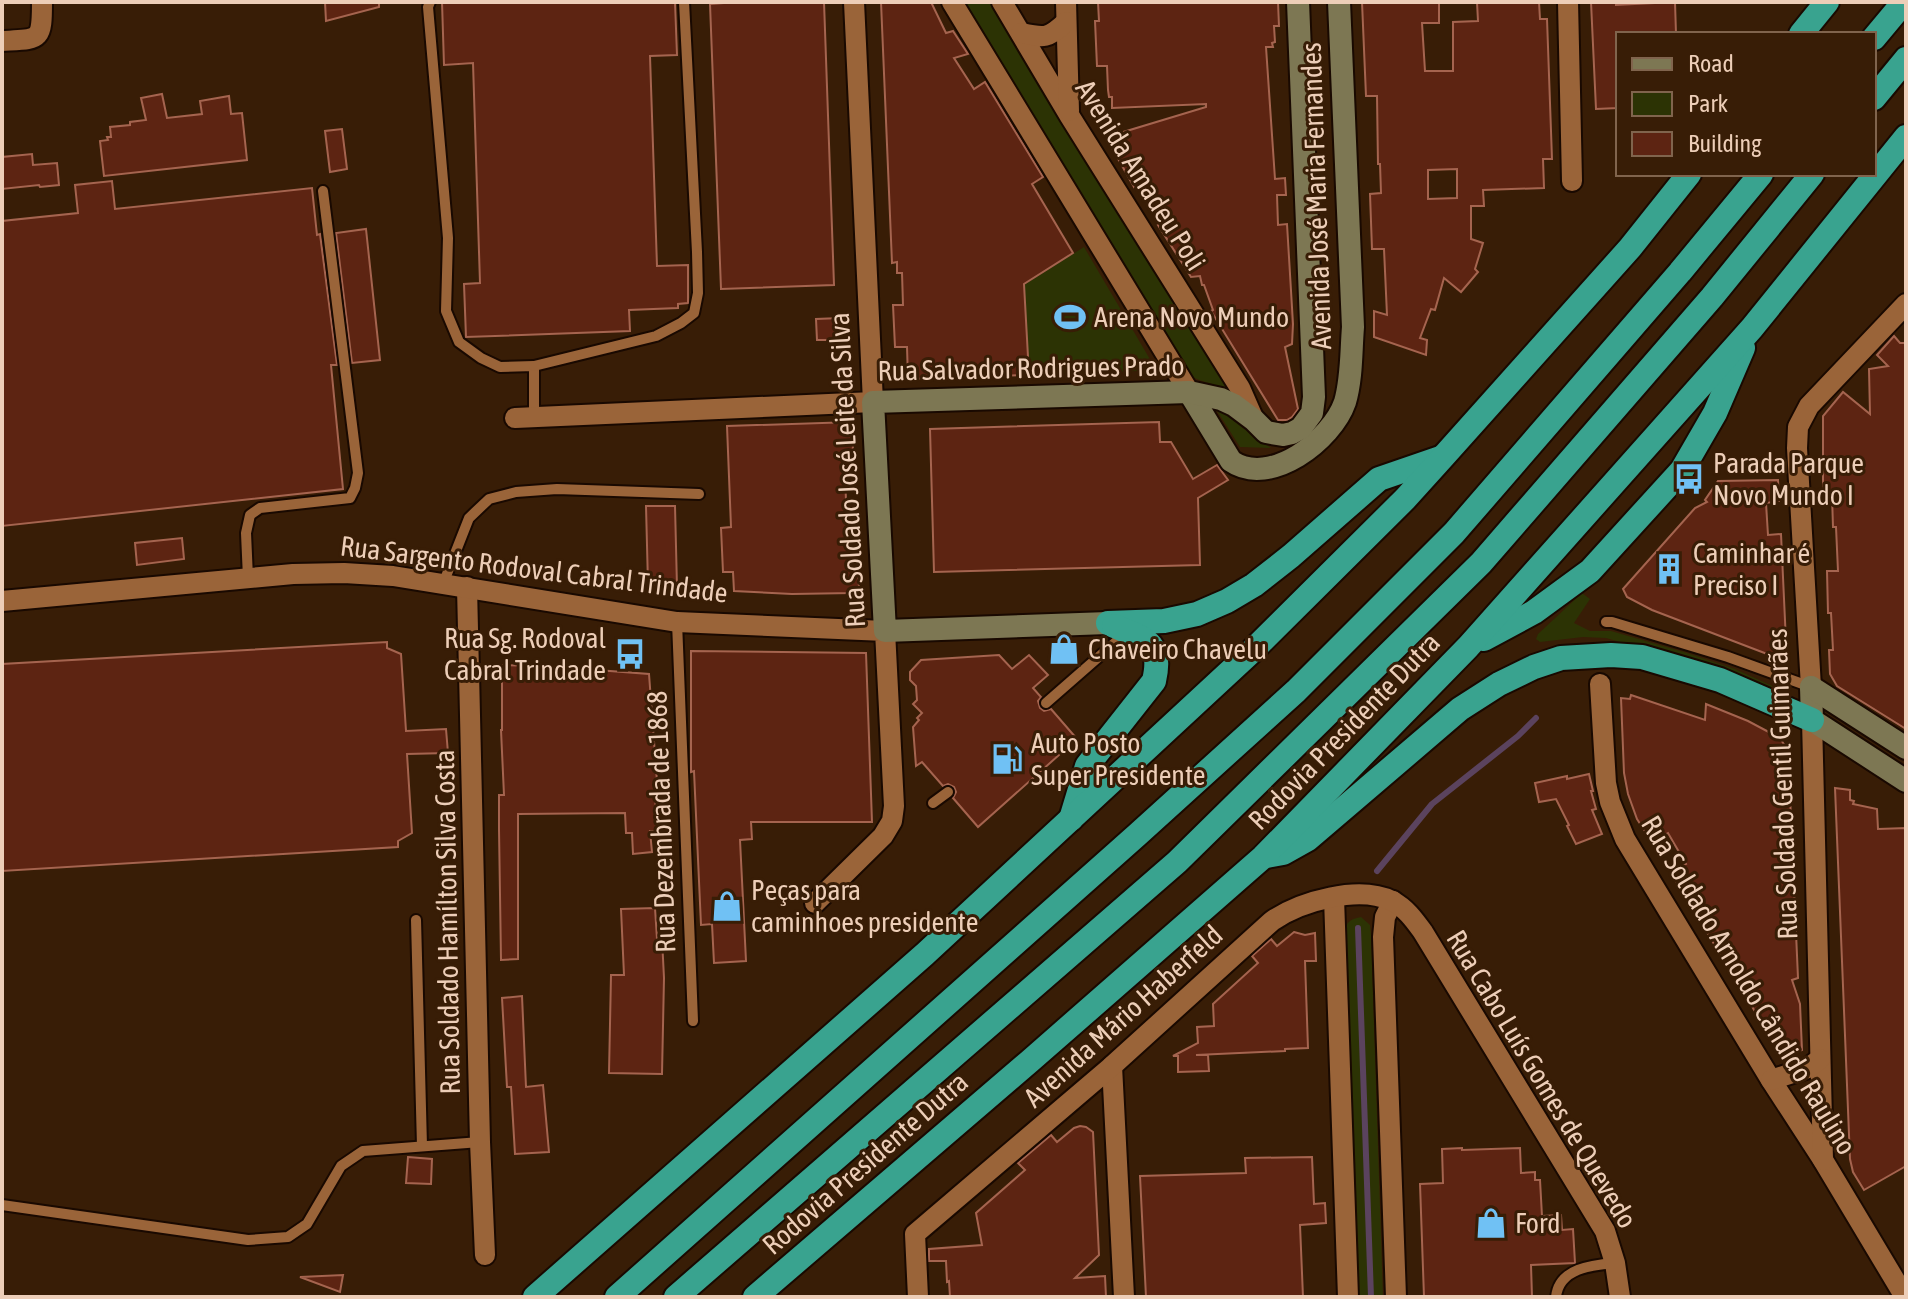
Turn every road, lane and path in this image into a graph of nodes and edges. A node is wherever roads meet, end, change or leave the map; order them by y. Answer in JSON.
{"nodes":[{"id":1,"x":42,"y":2,"type":"edge"},
{"id":2,"x":430,"y":2,"type":"edge"},
{"id":3,"x":684,"y":2,"type":"edge"},
{"id":4,"x":854,"y":2,"type":"edge"},
{"id":5,"x":952,"y":2,"type":"edge"},
{"id":6,"x":1002,"y":2,"type":"edge"},
{"id":7,"x":1298,"y":2,"type":"edge"},
{"id":8,"x":1339,"y":2,"type":"edge"},
{"id":9,"x":1568,"y":2,"type":"edge"},
{"id":10,"x":1827,"y":2,"type":"edge"},
{"id":11,"x":1904,"y":2,"type":"edge"},
{"id":12,"x":1066,"y":12,"type":"edge"},
{"id":13,"x":1803,"y":32,"type":"edge"},
{"id":14,"x":1021,"y":33,"type":"junction"},
{"id":15,"x":1876,"y":36,"type":"edge"},
{"id":16,"x":2,"y":41,"type":"edge"},
{"id":17,"x":1906,"y":59,"type":"edge"},
{"id":18,"x":1876,"y":96,"type":"edge"},
{"id":19,"x":1069,"y":115,"type":"junction"},
{"id":20,"x":1906,"y":137,"type":"edge"},
{"id":21,"x":1876,"y":174,"type":"edge"},
{"id":22,"x":1687,"y":176,"type":"edge"},
{"id":23,"x":1759,"y":176,"type":"edge"},
{"id":24,"x":1810,"y":176,"type":"edge"},
{"id":25,"x":1875,"y":176,"type":"edge"},
{"id":26,"x":1572,"y":181,"type":"dead end"},
{"id":27,"x":323,"y":191,"type":"dead end"},
{"id":28,"x":1906,"y":304,"type":"edge"},
{"id":29,"x":1752,"y":328,"type":"junction"},
{"id":30,"x":1351,"y":358,"type":"junction"},
{"id":31,"x":1313,"y":359,"type":"junction"},
{"id":32,"x":534,"y":366,"type":"junction"},
{"id":33,"x":1189,"y":392,"type":"junction"},
{"id":34,"x":873,"y":402,"type":"junction"},
{"id":35,"x":524,"y":417,"type":"joint"},
{"id":36,"x":1254,"y":420,"type":"junction"},
{"id":37,"x":1443,"y":457,"type":"junction"},
{"id":38,"x":699,"y":494,"type":"dead end"},
{"id":39,"x":248,"y":578,"type":"junction"},
{"id":40,"x":443,"y":584,"type":"junction"},
{"id":41,"x":467,"y":587,"type":"junction"},
{"id":42,"x":2,"y":601,"type":"edge"},
{"id":43,"x":677,"y":622,"type":"junction"},
{"id":44,"x":1606,"y":622,"type":"dead end"},
{"id":45,"x":1117,"y":627,"type":"junction"},
{"id":46,"x":885,"y":631,"type":"junction"},
{"id":47,"x":1468,"y":647,"type":"junction"},
{"id":48,"x":1600,"y":684,"type":"dead end"},
{"id":49,"x":1811,"y":687,"type":"junction"},
{"id":50,"x":1046,"y":703,"type":"dead end"},
{"id":51,"x":1812,"y":720,"type":"junction"},
{"id":52,"x":1906,"y":748,"type":"edge"},
{"id":53,"x":1906,"y":781,"type":"edge"},
{"id":54,"x":948,"y":792,"type":"dead end"},
{"id":55,"x":933,"y":803,"type":"dead end"},
{"id":56,"x":1070,"y":820,"type":"junction"},
{"id":57,"x":1263,"y":857,"type":"junction"},
{"id":58,"x":1334,"y":898,"type":"junction"},
{"id":59,"x":1393,"y":901,"type":"junction"},
{"id":60,"x":815,"y":903,"type":"dead end"},
{"id":61,"x":416,"y":920,"type":"dead end"},
{"id":62,"x":693,"y":1021,"type":"dead end"},
{"id":63,"x":1820,"y":1059,"type":"junction"},
{"id":64,"x":1112,"y":1066,"type":"junction"},
{"id":65,"x":1771,"y":1080,"type":"junction"},
{"id":66,"x":480,"y":1142,"type":"junction"},
{"id":67,"x":422,"y":1146,"type":"junction"},
{"id":68,"x":1823,"y":1160,"type":"junction"},
{"id":69,"x":2,"y":1205,"type":"edge"},
{"id":70,"x":485,"y":1255,"type":"dead end"},
{"id":71,"x":1615,"y":1263,"type":"junction"},
{"id":72,"x":535,"y":1297,"type":"edge"},
{"id":73,"x":617,"y":1297,"type":"edge"},
{"id":74,"x":676,"y":1297,"type":"edge"},
{"id":75,"x":755,"y":1297,"type":"edge"},
{"id":76,"x":918,"y":1297,"type":"edge"},
{"id":77,"x":1124,"y":1297,"type":"edge"},
{"id":78,"x":1348,"y":1297,"type":"edge"},
{"id":79,"x":1396,"y":1297,"type":"edge"},
{"id":80,"x":1556,"y":1297,"type":"edge"},
{"id":81,"x":1620,"y":1297,"type":"edge"},
{"id":82,"x":1905,"y":1297,"type":"edge"}],
"edges":[{"from":1,"to":16,"type":"street"},
{"from":2,"to":32,"type":"lane"},
{"from":3,"to":32,"type":"lane"},
{"from":4,"to":34,"type":"street","name":"Rua Soldado José Leite da Silva"},
{"from":5,"to":33,"type":"street"},
{"from":6,"to":14,"type":"street","name":"Avenida Amadeu Poli"},
{"from":7,"to":31,"type":"main road","name":"Avenida José Maria Fernandes"},
{"from":8,"to":30,"type":"main road","name":"Avenida José Maria Fernandes"},
{"from":9,"to":26,"type":"street"},
{"from":10,"to":13,"type":"highway"},
{"from":11,"to":15,"type":"highway"},
{"from":12,"to":14,"type":"street"},
{"from":12,"to":19,"type":"street"},
{"from":14,"to":19,"type":"street","name":"Avenida Amadeu Poli"},
{"from":17,"to":18,"type":"highway"},
{"from":19,"to":36,"type":"street","name":"Avenida Amadeu Poli"},
{"from":20,"to":21,"type":"highway","name":"Rodovia Presidente Dutra"},
{"from":22,"to":37,"type":"highway"},
{"from":23,"to":73,"type":"highway"},
{"from":24,"to":74,"type":"highway","name":"Rodovia Presidente Dutra"},
{"from":25,"to":29,"type":"highway","name":"Rodovia Presidente Dutra"},
{"from":27,"to":39,"type":"lane"},
{"from":28,"to":49,"type":"street","name":"Rua Soldado Gentil Guimarães"},
{"from":29,"to":47,"type":"highway","name":"Rodovia Presidente Dutra"},
{"from":29,"to":47,"type":"highway"},
{"from":30,"to":31,"type":"main road"},
{"from":30,"to":33,"type":"main road","name":"Avenida José Maria Fernandes"},
{"from":31,"to":36,"type":"main road","name":"Avenida José Maria Fernandes"},
{"from":32,"to":35,"type":"lane"},
{"from":33,"to":34,"type":"main road","name":"Rua Salvador Rodrigues Prado"},
{"from":33,"to":36,"type":"main road","name":"Rua Salvador Rodrigues Prado"},
{"from":34,"to":35,"type":"street","name":"Rua Salvador Rodrigues Prado"},
{"from":34,"to":46,"type":"main road","name":"Rua Soldado José Leite da Silva"},
{"from":37,"to":45,"type":"highway"},
{"from":37,"to":56,"type":"highway"},
{"from":38,"to":40,"type":"lane"},
{"from":39,"to":40,"type":"street","name":"Rua Sargento Rodoval Cabral Trindade"},
{"from":39,"to":42,"type":"street","name":"Rua Sargento Rodoval Cabral Trindade"},
{"from":40,"to":41,"type":"street","name":"Rua Sargento Rodoval Cabral Trindade"},
{"from":41,"to":43,"type":"street","name":"Rua Sargento Rodoval Cabral Trindade"},
{"from":41,"to":66,"type":"street","name":"Rua Soldado Hamílton Silva Costa"},
{"from":43,"to":46,"type":"street","name":"Rua Sargento Rodoval Cabral Trindade"},
{"from":43,"to":62,"type":"lane","name":"Rua Dezembrada de 1868"},
{"from":44,"to":49,"type":"lane"},
{"from":45,"to":46,"type":"main road","name":"Rua Sargento Rodoval Cabral Trindade"},
{"from":45,"to":50,"type":"lane"},
{"from":45,"to":56,"type":"highway"},
{"from":46,"to":60,"type":"street","name":"Rua Soldado José Leite da Silva"},
{"from":47,"to":57,"type":"highway","name":"Rodovia Presidente Dutra"},
{"from":48,"to":65,"type":"street","name":"Rua Soldado Arnoldo Cândido Raulino"},
{"from":49,"to":51,"type":"main road","name":"Rua Soldado Gentil Guimarães"},
{"from":49,"to":52,"type":"main road"},
{"from":51,"to":53,"type":"main road"},
{"from":51,"to":57,"type":"highway"},
{"from":51,"to":63,"type":"street","name":"Rua Soldado Gentil Guimarães"},
{"from":54,"to":55,"type":"lane"},
{"from":56,"to":72,"type":"highway"},
{"from":57,"to":75,"type":"highway","name":"Rodovia Presidente Dutra"},
{"from":58,"to":59,"type":"street","name":"Avenida Mário Haberfeld"},
{"from":58,"to":64,"type":"street","name":"Avenida Mário Haberfeld"},
{"from":58,"to":78,"type":"street"},
{"from":59,"to":71,"type":"street","name":"Rua Cabo Luís Gomes de Quevedo"},
{"from":59,"to":79,"type":"street"},
{"from":61,"to":67,"type":"lane"},
{"from":63,"to":65,"type":"street"},
{"from":63,"to":68,"type":"street","name":"Rua Soldado Gentil Guimarães"},
{"from":64,"to":76,"type":"street","name":"Avenida Mário Haberfeld"},
{"from":64,"to":77,"type":"street"},
{"from":65,"to":68,"type":"street","name":"Rua Soldado Arnoldo Cândido Raulino"},
{"from":66,"to":67,"type":"lane"},
{"from":66,"to":70,"type":"street","name":"Rua Soldado Hamílton Silva Costa"},
{"from":67,"to":69,"type":"lane"},
{"from":68,"to":82,"type":"street","name":"Rua Soldado Arnoldo Cândido Raulino"},
{"from":71,"to":80,"type":"lane"},
{"from":71,"to":81,"type":"street","name":"Rua Cabo Luís Gomes de Quevedo"}]}
